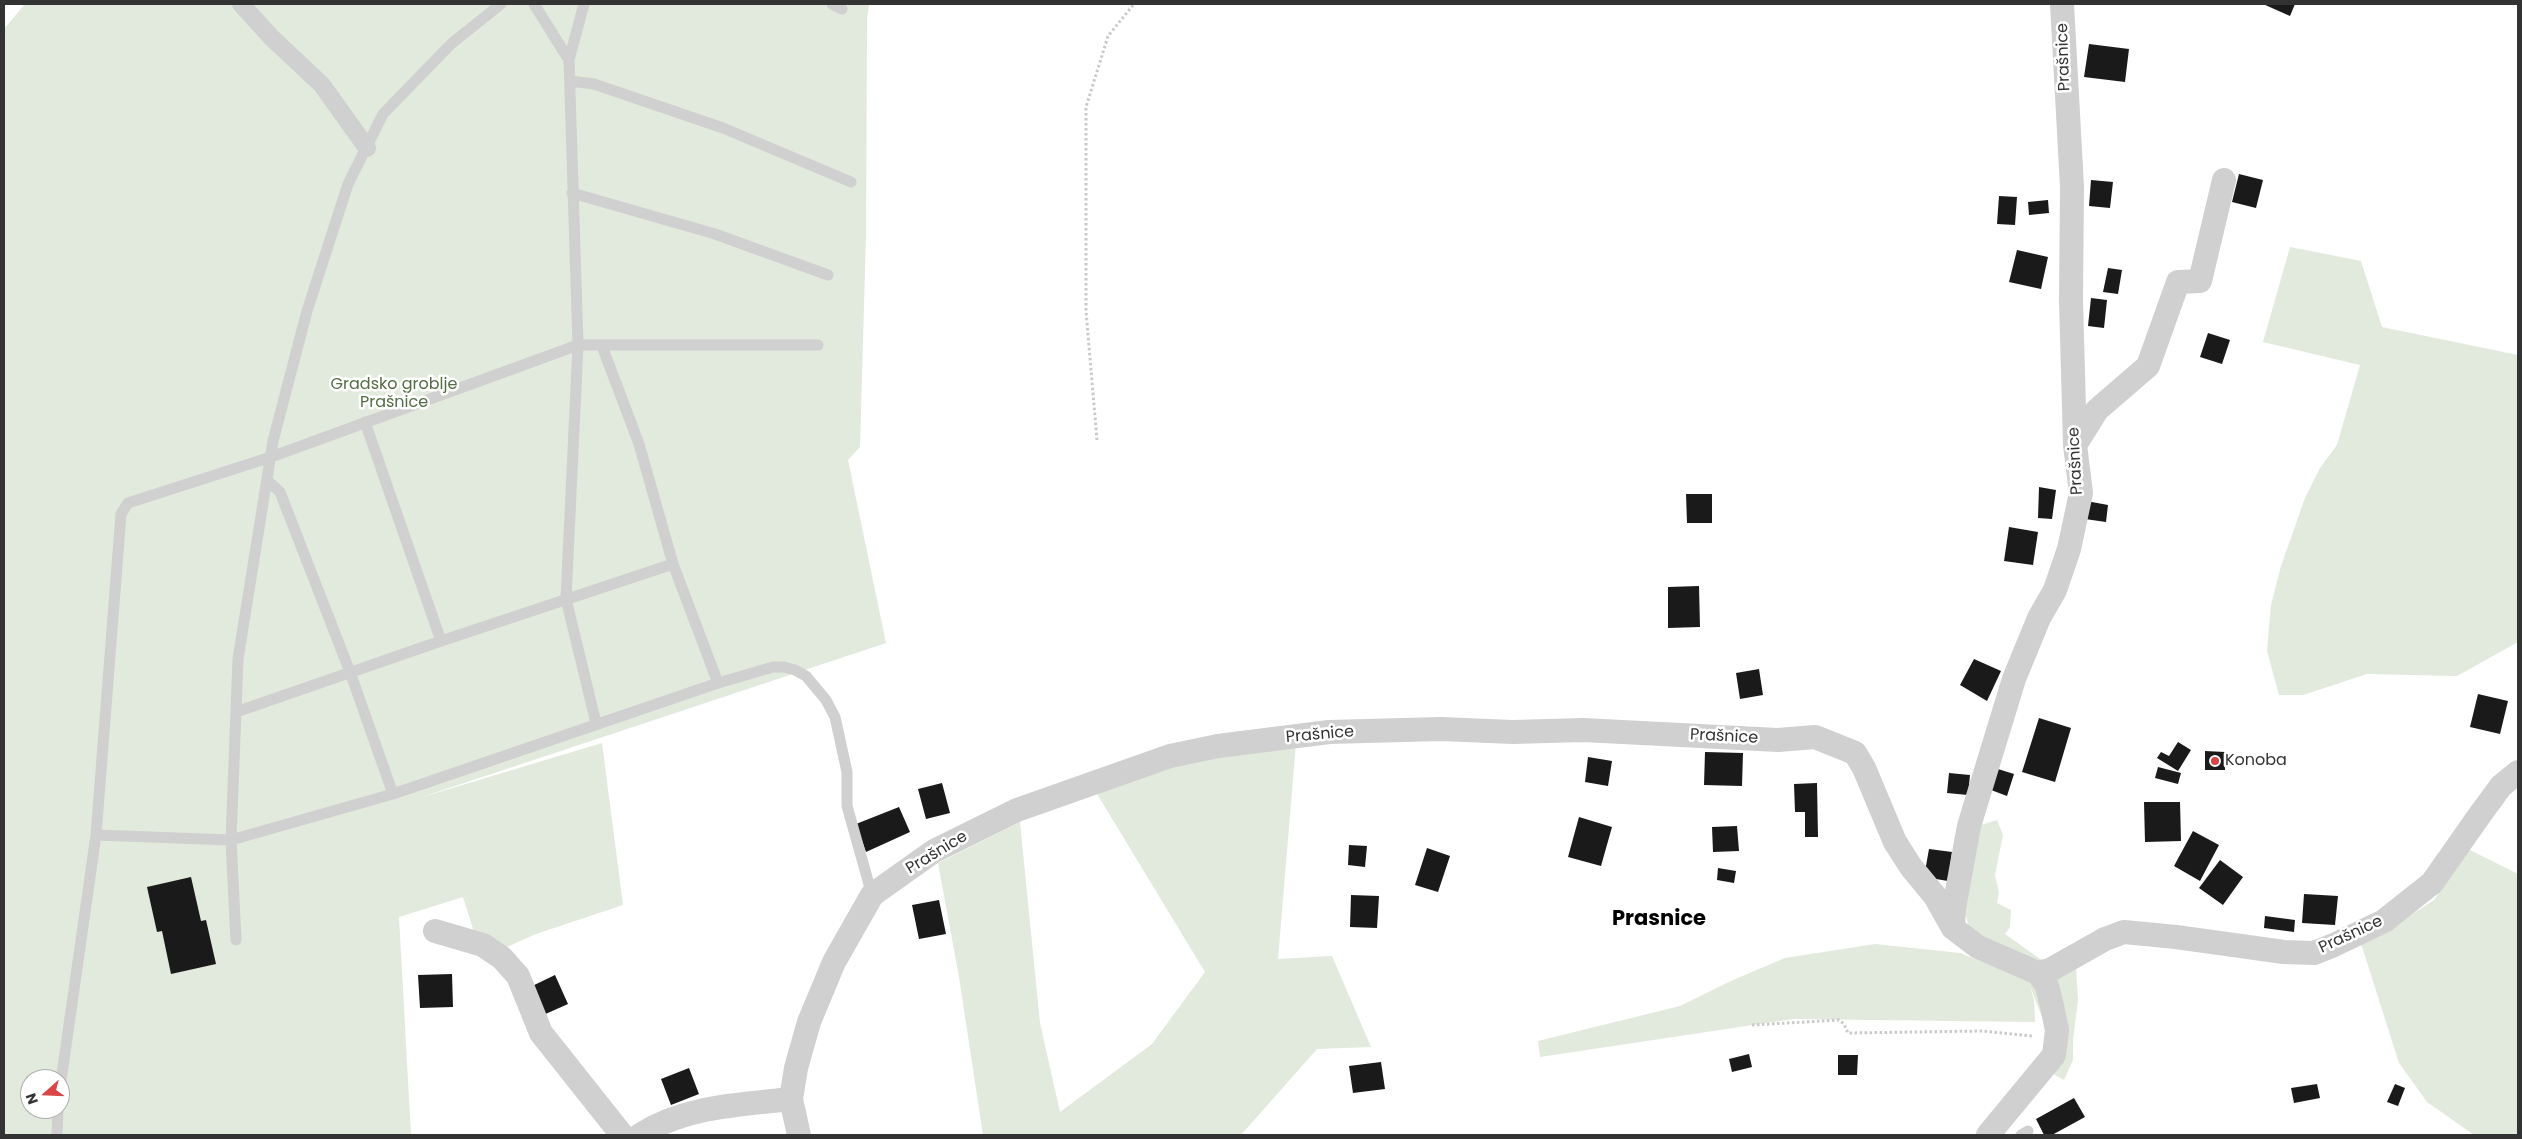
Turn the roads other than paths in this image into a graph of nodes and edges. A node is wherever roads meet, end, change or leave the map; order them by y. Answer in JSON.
{"nodes":[{"id":1,"x":240,"y":4,"type":"edge"},
{"id":2,"x":500,"y":4,"type":"edge"},
{"id":3,"x":534,"y":4,"type":"edge"},
{"id":4,"x":584,"y":4,"type":"edge"},
{"id":5,"x":2062,"y":4,"type":"edge"},
{"id":6,"x":569,"y":60,"type":"junction"},
{"id":7,"x":570,"y":81,"type":"junction"},
{"id":8,"x":366,"y":148,"type":"junction"},
{"id":9,"x":2224,"y":180,"type":"dead end"},
{"id":10,"x":851,"y":182,"type":"dead end"},
{"id":11,"x":572,"y":193,"type":"junction"},
{"id":12,"x":828,"y":275,"type":"dead end"},
{"id":13,"x":578,"y":345,"type":"junction"},
{"id":14,"x":818,"y":345,"type":"dead end"},
{"id":15,"x":602,"y":346,"type":"junction"},
{"id":16,"x":365,"y":422,"type":"junction"},
{"id":17,"x":2075,"y":445,"type":"junction"},
{"id":18,"x":271,"y":457,"type":"junction"},
{"id":19,"x":268,"y":481,"type":"junction"},
{"id":20,"x":673,"y":564,"type":"junction"},
{"id":21,"x":566,"y":599,"type":"junction"},
{"id":22,"x":441,"y":641,"type":"junction"},
{"id":23,"x":350,"y":672,"type":"junction"},
{"id":24,"x":718,"y":683,"type":"junction"},
{"id":25,"x":236,"y":712,"type":"junction"},
{"id":26,"x":596,"y":724,"type":"junction"},
{"id":27,"x":2518,"y":772,"type":"edge"},
{"id":28,"x":393,"y":794,"type":"junction"},
{"id":29,"x":96,"y":835,"type":"junction"},
{"id":30,"x":231,"y":840,"type":"junction"},
{"id":31,"x":872,"y":895,"type":"junction"},
{"id":32,"x":1953,"y":928,"type":"junction"},
{"id":33,"x":436,"y":931,"type":"dead end"},
{"id":34,"x":236,"y":940,"type":"dead end"},
{"id":35,"x":2038,"y":973,"type":"junction"},
{"id":36,"x":63,"y":1069,"type":"edge"},
{"id":37,"x":791,"y":1099,"type":"junction"},
{"id":38,"x":58,"y":1119,"type":"edge"},
{"id":39,"x":57,"y":1135,"type":"edge"},
{"id":40,"x":622,"y":1135,"type":"edge"},
{"id":41,"x":640,"y":1135,"type":"edge"},
{"id":42,"x":799,"y":1135,"type":"edge"},
{"id":43,"x":1988,"y":1135,"type":"edge"}],
"edges":[{"from":1,"to":8,"type":"street"},
{"from":2,"to":8,"type":"lane"},
{"from":3,"to":6,"type":"lane"},
{"from":4,"to":6,"type":"lane"},
{"from":5,"to":17,"type":"street","name":"Prašnice"},
{"from":6,"to":7,"type":"lane"},
{"from":7,"to":10,"type":"lane"},
{"from":7,"to":11,"type":"lane"},
{"from":8,"to":18,"type":"lane"},
{"from":9,"to":17,"type":"street"},
{"from":11,"to":12,"type":"lane"},
{"from":11,"to":13,"type":"lane"},
{"from":13,"to":15,"type":"lane"},
{"from":13,"to":16,"type":"lane"},
{"from":13,"to":21,"type":"lane"},
{"from":14,"to":15,"type":"lane"},
{"from":15,"to":20,"type":"lane"},
{"from":16,"to":18,"type":"lane"},
{"from":16,"to":22,"type":"lane"},
{"from":17,"to":32,"type":"street","name":"Prašnice"},
{"from":18,"to":19,"type":"lane"},
{"from":18,"to":29,"type":"lane"},
{"from":19,"to":23,"type":"lane"},
{"from":19,"to":25,"type":"lane"},
{"from":20,"to":21,"type":"lane"},
{"from":20,"to":24,"type":"lane"},
{"from":21,"to":22,"type":"lane"},
{"from":21,"to":26,"type":"lane"},
{"from":22,"to":23,"type":"lane"},
{"from":23,"to":25,"type":"lane"},
{"from":23,"to":28,"type":"lane"},
{"from":24,"to":26,"type":"lane"},
{"from":24,"to":31,"type":"lane"},
{"from":25,"to":30,"type":"lane"},
{"from":26,"to":28,"type":"lane"},
{"from":27,"to":35,"type":"street","name":"Prašnice"},
{"from":28,"to":30,"type":"lane"},
{"from":29,"to":30,"type":"lane"},
{"from":29,"to":36,"type":"lane"},
{"from":30,"to":34,"type":"lane"},
{"from":31,"to":32,"type":"street","name":"Prašnice"},
{"from":31,"to":37,"type":"street","name":"Prašnice"},
{"from":32,"to":35,"type":"street","name":"Prašnice"},
{"from":33,"to":40,"type":"street"},
{"from":35,"to":43,"type":"street"},
{"from":37,"to":41,"type":"street"},
{"from":37,"to":42,"type":"street","name":"Prašnice"},
{"from":38,"to":39,"type":"lane"}]}
